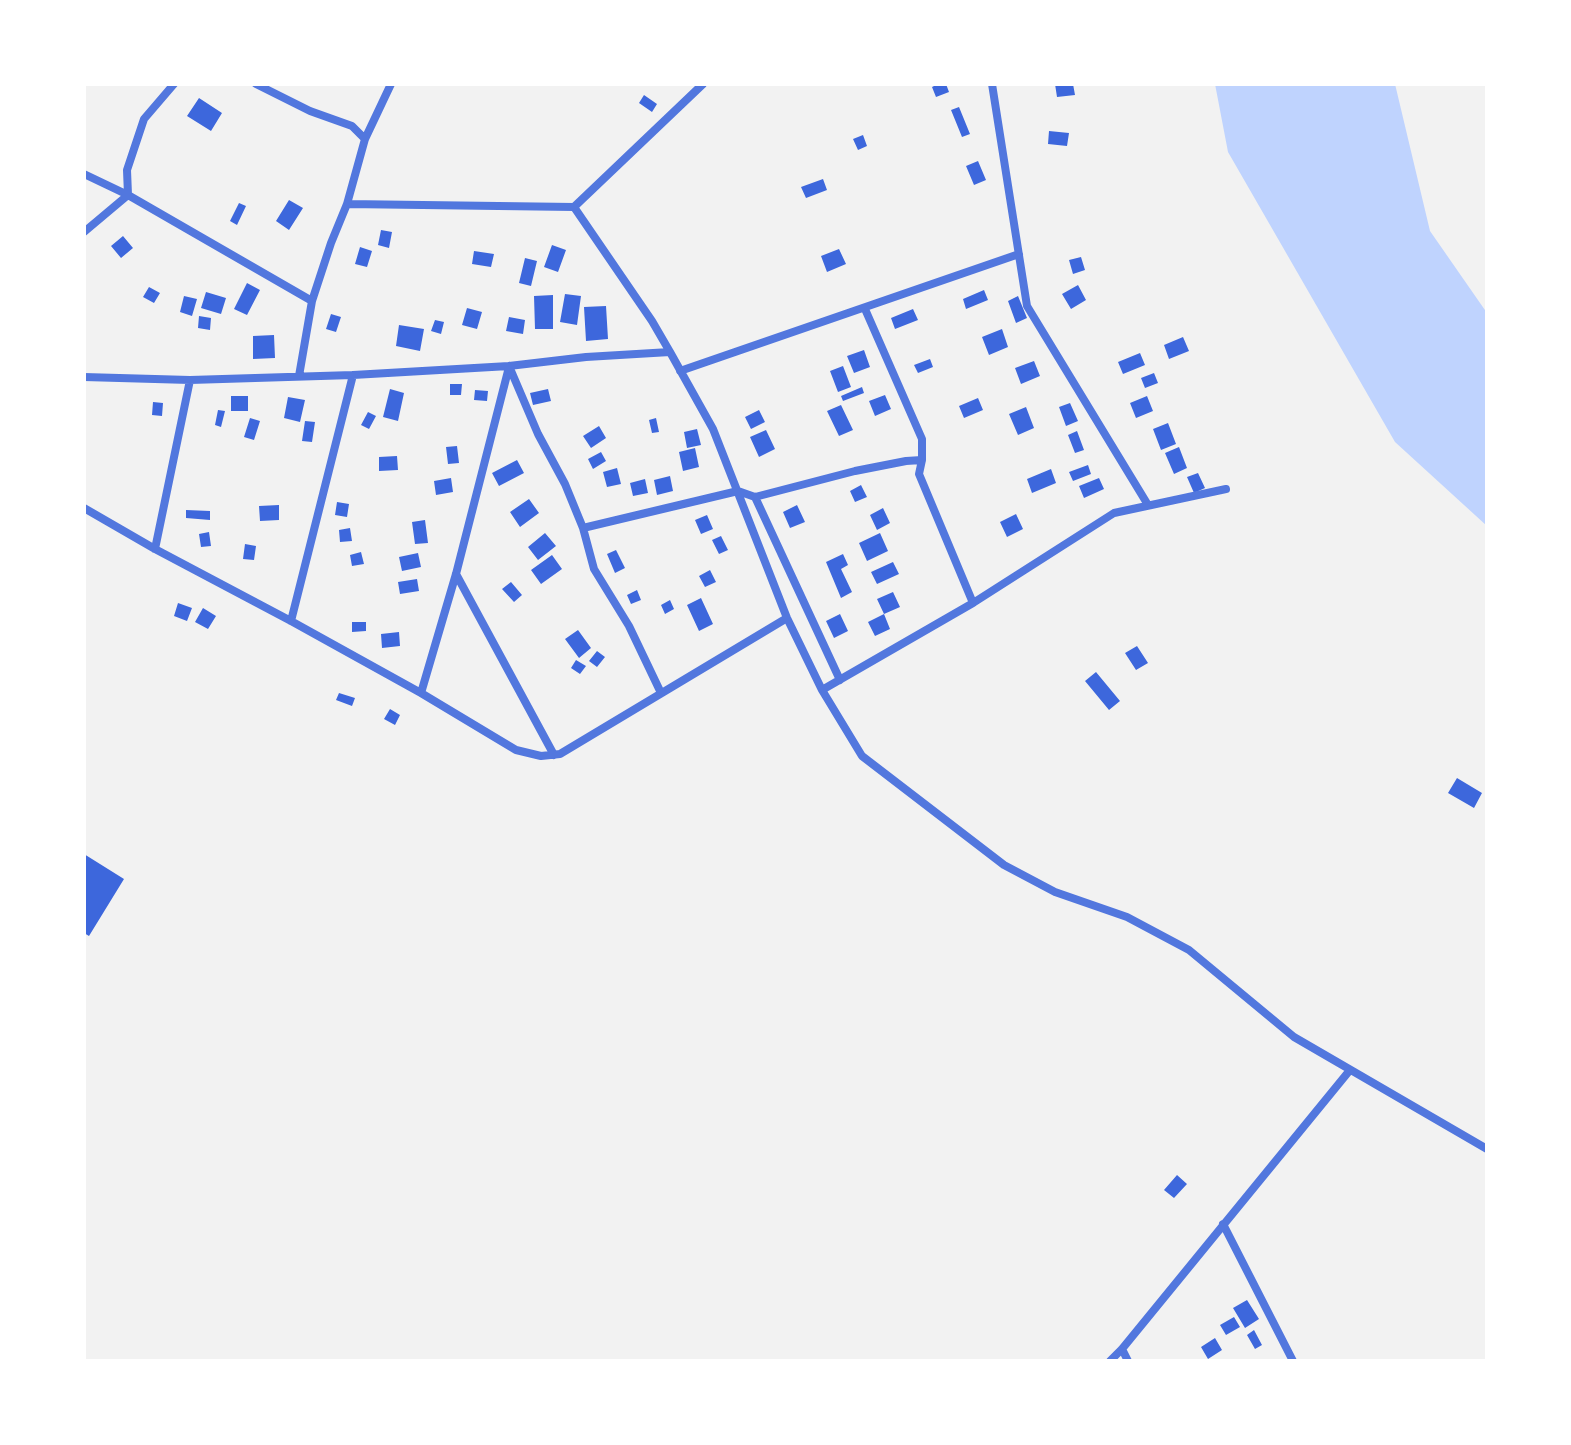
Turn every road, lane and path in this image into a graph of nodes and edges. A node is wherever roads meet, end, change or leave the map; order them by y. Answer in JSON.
{"nodes":[{"id":1,"x":174,"y":84,"type":"edge"},
{"id":2,"x":256,"y":84,"type":"edge"},
{"id":3,"x":391,"y":84,"type":"edge"},
{"id":4,"x":992,"y":84,"type":"edge"},
{"id":5,"x":696,"y":86,"type":"edge"},
{"id":6,"x":365,"y":139,"type":"junction"},
{"id":7,"x":84,"y":174,"type":"edge"},
{"id":8,"x":128,"y":195,"type":"junction"},
{"id":9,"x":347,"y":204,"type":"junction"},
{"id":10,"x":574,"y":207,"type":"junction"},
{"id":11,"x":84,"y":232,"type":"edge"},
{"id":12,"x":1019,"y":254,"type":"junction"},
{"id":13,"x":312,"y":301,"type":"junction"},
{"id":14,"x":865,"y":309,"type":"junction"},
{"id":15,"x":670,"y":352,"type":"junction"},
{"id":16,"x":509,"y":366,"type":"junction"},
{"id":17,"x":84,"y":367,"type":"edge"},
{"id":18,"x":680,"y":371,"type":"junction"},
{"id":19,"x":353,"y":375,"type":"junction"},
{"id":20,"x":98,"y":376,"type":"junction"},
{"id":21,"x":299,"y":376,"type":"junction"},
{"id":22,"x":84,"y":377,"type":"edge"},
{"id":23,"x":190,"y":380,"type":"junction"},
{"id":24,"x":922,"y":460,"type":"junction"},
{"id":25,"x":1226,"y":489,"type":"dead end"},
{"id":26,"x":738,"y":491,"type":"junction"},
{"id":27,"x":755,"y":497,"type":"junction"},
{"id":28,"x":1148,"y":505,"type":"junction"},
{"id":29,"x":84,"y":508,"type":"edge"},
{"id":30,"x":583,"y":528,"type":"junction"},
{"id":31,"x":155,"y":549,"type":"junction"},
{"id":32,"x":456,"y":574,"type":"junction"},
{"id":33,"x":973,"y":603,"type":"junction"},
{"id":34,"x":787,"y":618,"type":"junction"},
{"id":35,"x":291,"y":621,"type":"junction"},
{"id":36,"x":840,"y":680,"type":"junction"},
{"id":37,"x":822,"y":690,"type":"junction"},
{"id":38,"x":421,"y":693,"type":"junction"},
{"id":39,"x":661,"y":693,"type":"junction"},
{"id":40,"x":554,"y":755,"type":"junction"},
{"id":41,"x":1350,"y":1070,"type":"junction"},
{"id":42,"x":1487,"y":1149,"type":"edge"},
{"id":43,"x":1223,"y":1224,"type":"junction"},
{"id":44,"x":1122,"y":1349,"type":"junction"},
{"id":45,"x":1110,"y":1361,"type":"edge"},
{"id":46,"x":1128,"y":1361,"type":"edge"},
{"id":47,"x":1293,"y":1361,"type":"edge"}],
"edges":[{"from":1,"to":8,"type":"street"},
{"from":2,"to":6,"type":"street"},
{"from":3,"to":6,"type":"street"},
{"from":4,"to":12,"type":"street"},
{"from":5,"to":10,"type":"street"},
{"from":6,"to":9,"type":"street"},
{"from":7,"to":8,"type":"street"},
{"from":8,"to":11,"type":"street"},
{"from":8,"to":13,"type":"street"},
{"from":9,"to":10,"type":"street"},
{"from":9,"to":13,"type":"street"},
{"from":10,"to":15,"type":"street"},
{"from":12,"to":14,"type":"street"},
{"from":12,"to":28,"type":"street"},
{"from":13,"to":21,"type":"street"},
{"from":14,"to":18,"type":"street"},
{"from":14,"to":24,"type":"street"},
{"from":15,"to":16,"type":"street"},
{"from":15,"to":18,"type":"street"},
{"from":16,"to":19,"type":"street"},
{"from":16,"to":30,"type":"street"},
{"from":16,"to":32,"type":"street"},
{"from":17,"to":20,"type":"street"},
{"from":18,"to":26,"type":"street"},
{"from":19,"to":21,"type":"street"},
{"from":19,"to":35,"type":"street"},
{"from":20,"to":22,"type":"street"},
{"from":20,"to":23,"type":"street"},
{"from":21,"to":23,"type":"street"},
{"from":23,"to":31,"type":"street"},
{"from":24,"to":27,"type":"street"},
{"from":24,"to":33,"type":"street"},
{"from":25,"to":28,"type":"street"},
{"from":26,"to":27,"type":"street"},
{"from":26,"to":30,"type":"street"},
{"from":26,"to":34,"type":"street"},
{"from":27,"to":36,"type":"street"},
{"from":28,"to":33,"type":"street"},
{"from":29,"to":31,"type":"street"},
{"from":30,"to":39,"type":"street"},
{"from":31,"to":35,"type":"street"},
{"from":32,"to":38,"type":"street"},
{"from":32,"to":40,"type":"street"},
{"from":33,"to":36,"type":"street"},
{"from":34,"to":37,"type":"street"},
{"from":34,"to":39,"type":"street"},
{"from":35,"to":38,"type":"street"},
{"from":36,"to":37,"type":"street"},
{"from":37,"to":41,"type":"street"},
{"from":38,"to":40,"type":"street"},
{"from":39,"to":40,"type":"street"},
{"from":41,"to":42,"type":"street"},
{"from":41,"to":43,"type":"street"},
{"from":43,"to":44,"type":"street"},
{"from":43,"to":47,"type":"street"},
{"from":44,"to":45,"type":"street"},
{"from":44,"to":46,"type":"street"}]}
